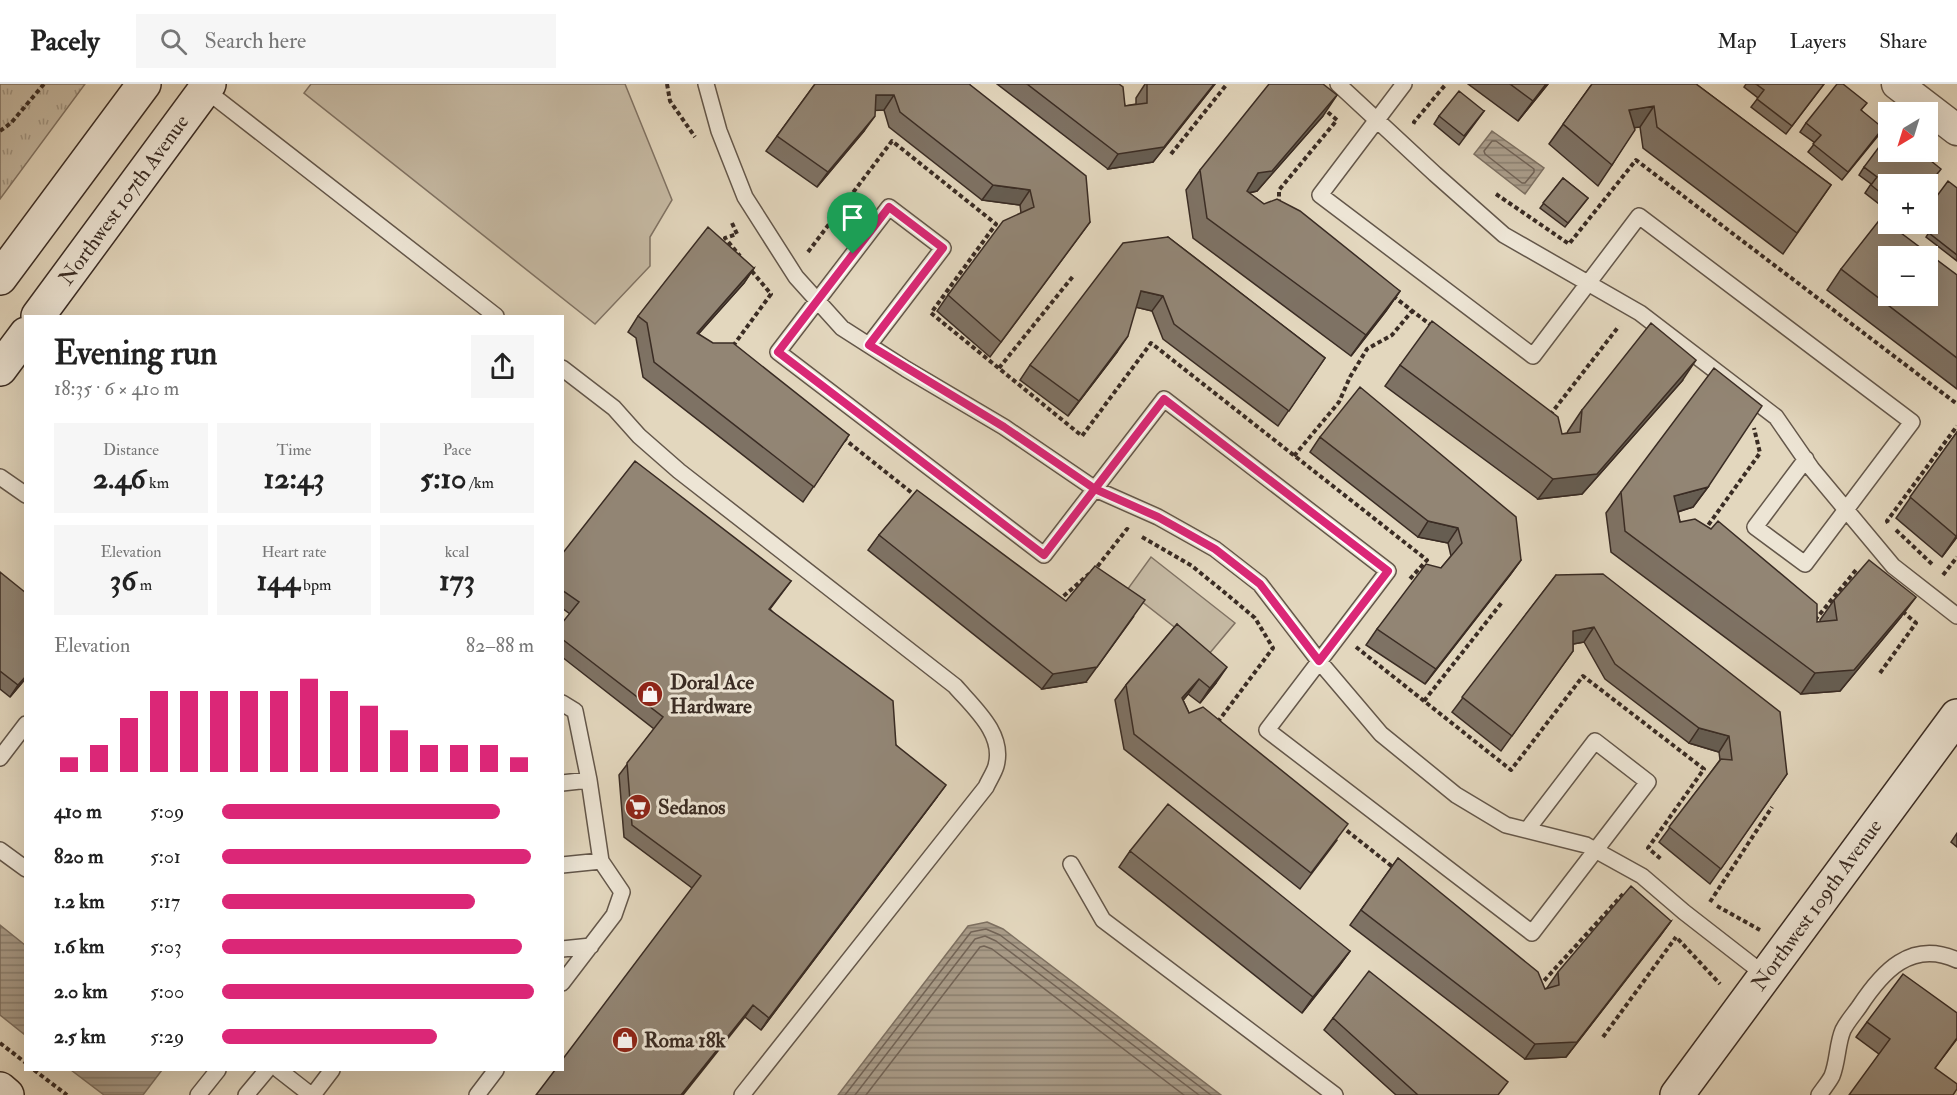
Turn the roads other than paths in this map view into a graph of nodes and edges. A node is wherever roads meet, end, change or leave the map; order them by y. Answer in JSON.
{"nodes":[{"id":1,"x":144,"y":84,"type":"edge"},
{"id":2,"x":705,"y":84,"type":"edge"},
{"id":3,"x":1338,"y":84,"type":"edge"},
{"id":4,"x":1404,"y":84,"type":"edge"},
{"id":5,"x":1897,"y":84,"type":"edge"},
{"id":6,"x":204,"y":86,"type":"edge"},
{"id":7,"x":1377,"y":120,"type":"junction"},
{"id":8,"x":1957,"y":130,"type":"edge"},
{"id":9,"x":0,"y":278,"type":"edge"},
{"id":10,"x":1587,"y":284,"type":"junction"},
{"id":11,"x":818,"y":300,"type":"junction"},
{"id":12,"x":39,"y":315,"type":"edge"},
{"id":13,"x":495,"y":315,"type":"edge"},
{"id":14,"x":24,"y":337,"type":"edge"},
{"id":15,"x":869,"y":345,"type":"junction"},
{"id":16,"x":0,"y":369,"type":"edge"},
{"id":17,"x":564,"y":370,"type":"edge"},
{"id":18,"x":1806,"y":459,"type":"junction"},
{"id":19,"x":0,"y":477,"type":"edge"},
{"id":20,"x":1095,"y":489,"type":"junction"},
{"id":21,"x":24,"y":494,"type":"edge"},
{"id":22,"x":1846,"y":510,"type":"junction"},
{"id":23,"x":1957,"y":616,"type":"edge"},
{"id":24,"x":1319,"y":661,"type":"junction"},
{"id":25,"x":564,"y":704,"type":"edge"},
{"id":26,"x":1957,"y":716,"type":"edge"},
{"id":27,"x":24,"y":727,"type":"edge"},
{"id":28,"x":0,"y":758,"type":"edge"},
{"id":29,"x":589,"y":780,"type":"junction"},
{"id":30,"x":564,"y":783,"type":"edge"},
{"id":31,"x":1527,"y":830,"type":"junction"},
{"id":32,"x":0,"y":850,"type":"edge"},
{"id":33,"x":1595,"y":850,"type":"junction"},
{"id":34,"x":601,"y":861,"type":"junction"},
{"id":35,"x":1071,"y":864,"type":"dead end"},
{"id":36,"x":564,"y":865,"type":"edge"},
{"id":37,"x":24,"y":868,"type":"edge"},
{"id":38,"x":591,"y":946,"type":"junction"},
{"id":39,"x":564,"y":949,"type":"edge"},
{"id":40,"x":1957,"y":960,"type":"edge"},
{"id":41,"x":1765,"y":975,"type":"junction"},
{"id":42,"x":564,"y":980,"type":"edge"},
{"id":43,"x":217,"y":1071,"type":"edge"},
{"id":44,"x":266,"y":1071,"type":"edge"},
{"id":45,"x":280,"y":1071,"type":"edge"},
{"id":46,"x":331,"y":1071,"type":"edge"},
{"id":47,"x":495,"y":1071,"type":"edge"},
{"id":48,"x":0,"y":1089,"type":"edge"},
{"id":49,"x":7,"y":1095,"type":"edge"},
{"id":50,"x":198,"y":1095,"type":"edge"},
{"id":51,"x":246,"y":1095,"type":"edge"},
{"id":52,"x":312,"y":1095,"type":"edge"},
{"id":53,"x":477,"y":1095,"type":"edge"},
{"id":54,"x":742,"y":1095,"type":"edge"},
{"id":55,"x":1335,"y":1095,"type":"edge"},
{"id":56,"x":1677,"y":1095,"type":"edge"},
{"id":57,"x":1819,"y":1095,"type":"edge"}],
"edges":[{"from":1,"to":9,"type":"main road"},
{"from":2,"to":11,"type":"lane"},
{"from":3,"to":7,"type":"lane"},
{"from":4,"to":7,"type":"lane"},
{"from":5,"to":8,"type":"street"},
{"from":6,"to":12,"type":"main road","name":"Northwest 107th Avenue"},
{"from":6,"to":13,"type":"lane"},
{"from":7,"to":10,"type":"lane"},
{"from":7,"to":10,"type":"lane"},
{"from":10,"to":18,"type":"lane"},
{"from":10,"to":22,"type":"lane"},
{"from":11,"to":15,"type":"lane"},
{"from":11,"to":15,"type":"lane"},
{"from":11,"to":20,"type":"lane"},
{"from":14,"to":16,"type":"main road"},
{"from":15,"to":20,"type":"lane"},
{"from":17,"to":54,"type":"lane"},
{"from":18,"to":22,"type":"lane"},
{"from":18,"to":22,"type":"lane"},
{"from":19,"to":21,"type":"lane"},
{"from":20,"to":24,"type":"lane"},
{"from":20,"to":24,"type":"lane"},
{"from":22,"to":23,"type":"lane"},
{"from":24,"to":31,"type":"lane"},
{"from":24,"to":33,"type":"lane"},
{"from":25,"to":29,"type":"lane"},
{"from":26,"to":41,"type":"main road","name":"Northwest 109th Avenue"},
{"from":27,"to":28,"type":"lane"},
{"from":29,"to":30,"type":"lane"},
{"from":29,"to":34,"type":"lane"},
{"from":31,"to":33,"type":"lane"},
{"from":31,"to":33,"type":"lane"},
{"from":32,"to":37,"type":"lane"},
{"from":33,"to":41,"type":"lane"},
{"from":34,"to":36,"type":"lane"},
{"from":34,"to":38,"type":"lane"},
{"from":35,"to":55,"type":"lane"},
{"from":38,"to":39,"type":"lane"},
{"from":38,"to":42,"type":"lane"},
{"from":40,"to":57,"type":"lane"},
{"from":41,"to":56,"type":"main road","name":"Northwest 109th Avenue"},
{"from":43,"to":50,"type":"lane"},
{"from":44,"to":51,"type":"lane"},
{"from":45,"to":52,"type":"lane"},
{"from":46,"to":52,"type":"lane"},
{"from":47,"to":53,"type":"lane"},
{"from":48,"to":49,"type":"main road"}]}
